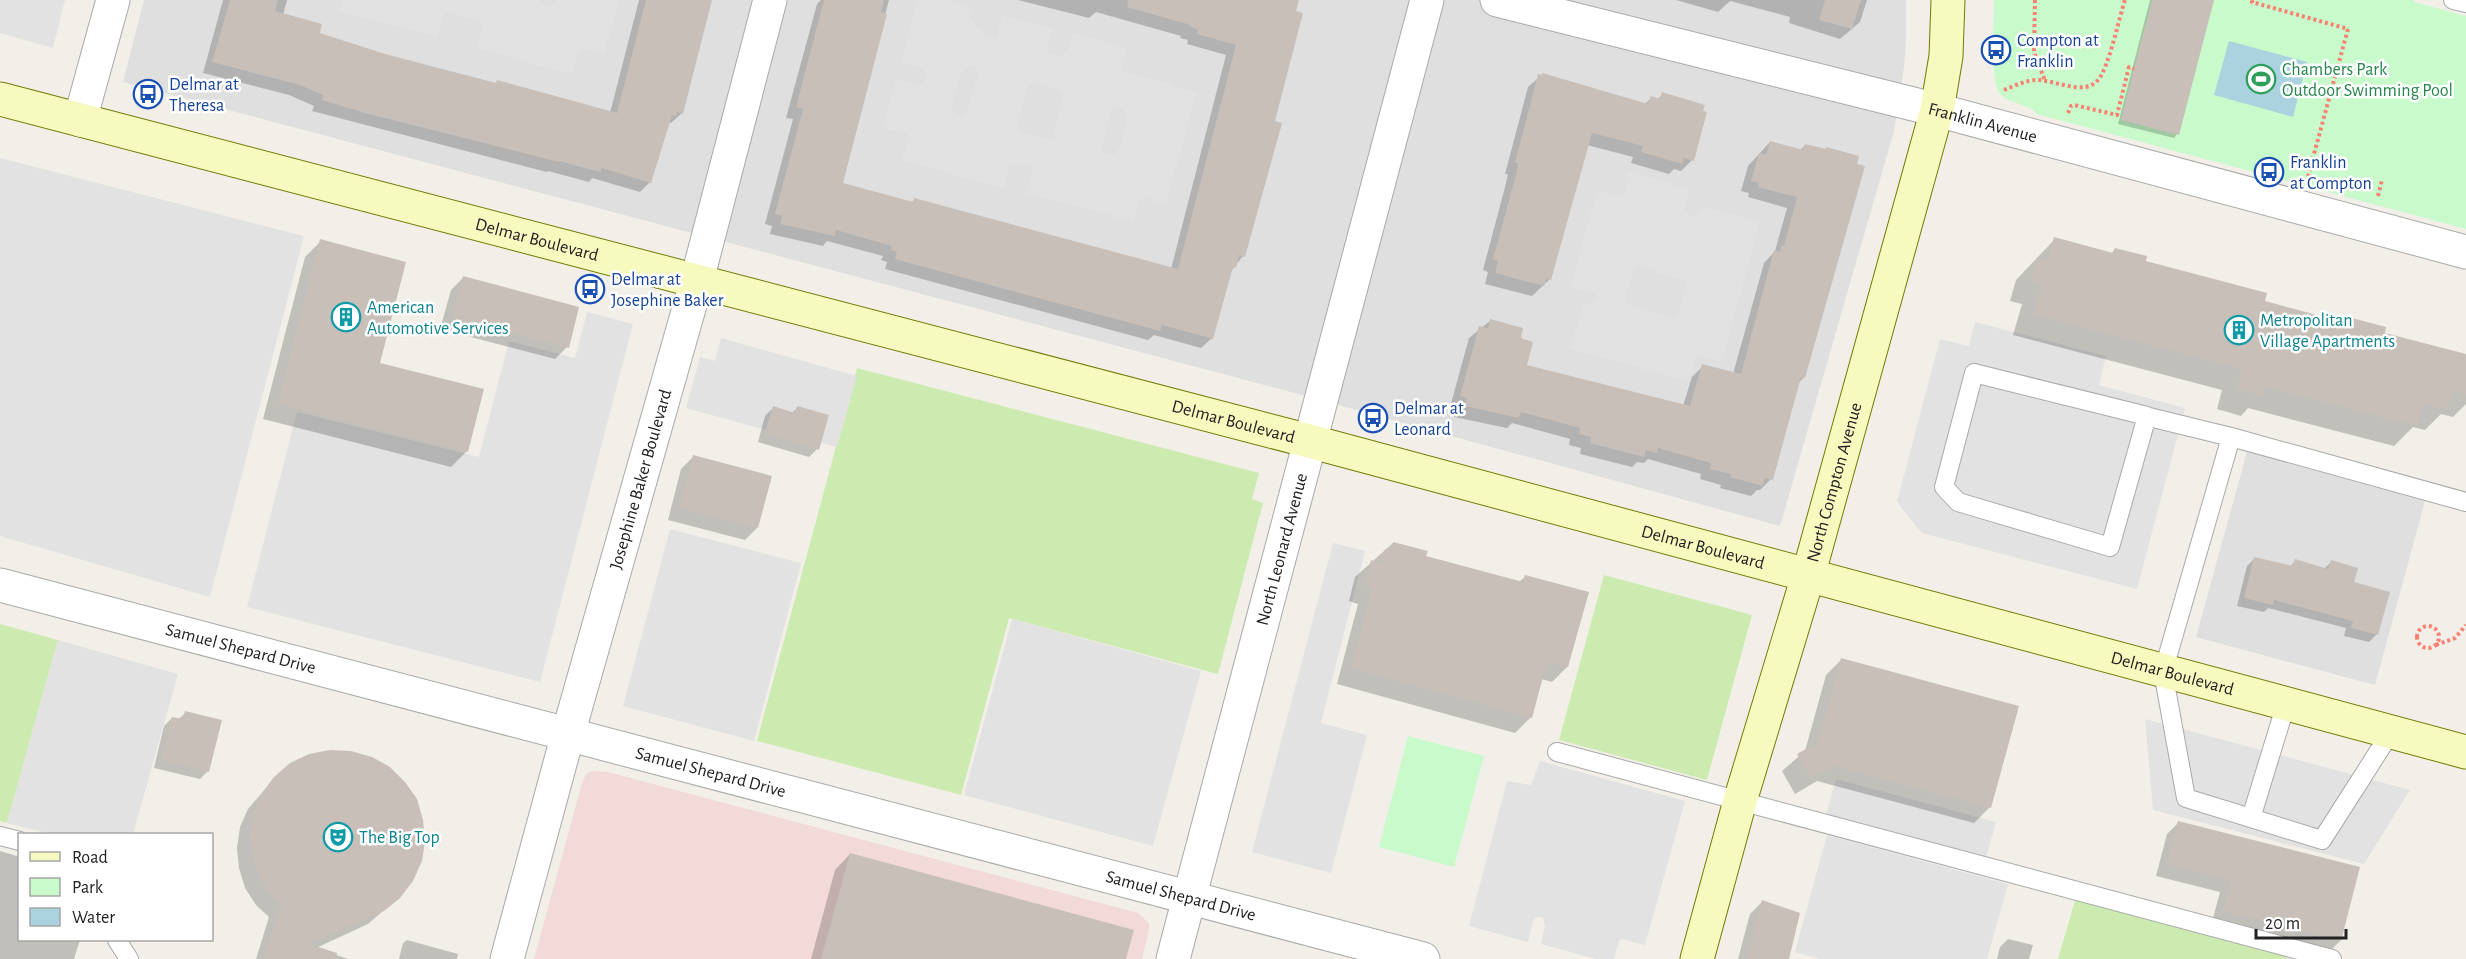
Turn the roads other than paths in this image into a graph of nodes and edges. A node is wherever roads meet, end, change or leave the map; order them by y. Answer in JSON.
{"nodes":[{"id":1,"x":113,"y":0,"type":"edge"},
{"id":2,"x":770,"y":0,"type":"edge"},
{"id":3,"x":1427,"y":0,"type":"edge"},
{"id":4,"x":1497,"y":0,"type":"edge"},
{"id":5,"x":1948,"y":0,"type":"edge"},
{"id":6,"x":2453,"y":0,"type":"edge"},
{"id":7,"x":2466,"y":3,"type":"edge"},
{"id":8,"x":0,"y":99,"type":"edge"},
{"id":9,"x":1937,"y":110,"type":"junction"},
{"id":10,"x":80,"y":120,"type":"junction"},
{"id":11,"x":2466,"y":252,"type":"edge"},
{"id":12,"x":697,"y":280,"type":"junction"},
{"id":13,"x":2145,"y":416,"type":"junction"},
{"id":14,"x":2231,"y":437,"type":"junction"},
{"id":15,"x":1309,"y":441,"type":"junction"},
{"id":16,"x":2466,"y":502,"type":"edge"},
{"id":17,"x":1808,"y":576,"type":"junction"},
{"id":18,"x":0,"y":585,"type":"edge"},
{"id":19,"x":2163,"y":672,"type":"junction"},
{"id":20,"x":2286,"y":704,"type":"junction"},
{"id":21,"x":2391,"y":732,"type":"junction"},
{"id":22,"x":568,"y":734,"type":"junction"},
{"id":23,"x":1557,"y":752,"type":"dead end"},
{"id":24,"x":2466,"y":752,"type":"edge"},
{"id":25,"x":1740,"y":801,"type":"junction"},
{"id":26,"x":2251,"y":818,"type":"junction"},
{"id":27,"x":0,"y":836,"type":"edge"},
{"id":28,"x":18,"y":840,"type":"edge"},
{"id":29,"x":1190,"y":898,"type":"junction"},
{"id":30,"x":118,"y":941,"type":"edge"},
{"id":31,"x":129,"y":959,"type":"edge"},
{"id":32,"x":507,"y":959,"type":"edge"},
{"id":33,"x":1173,"y":959,"type":"edge"},
{"id":34,"x":1423,"y":959,"type":"edge"},
{"id":35,"x":1697,"y":959,"type":"edge"},
{"id":36,"x":2332,"y":959,"type":"edge"}],
"edges":[{"from":1,"to":10,"type":"street"},
{"from":2,"to":12,"type":"street","name":"Josephine Baker Boulevard"},
{"from":3,"to":15,"type":"street","name":"North Leonard Avenue"},
{"from":4,"to":9,"type":"street","name":"Franklin Avenue"},
{"from":5,"to":9,"type":"street","name":"North Compton Avenue"},
{"from":6,"to":7,"type":"lane"},
{"from":8,"to":10,"type":"street","name":"Delmar Boulevard"},
{"from":9,"to":11,"type":"street","name":"Franklin Avenue"},
{"from":9,"to":17,"type":"street","name":"North Compton Avenue"},
{"from":10,"to":12,"type":"street","name":"Delmar Boulevard"},
{"from":12,"to":15,"type":"street","name":"Delmar Boulevard"},
{"from":12,"to":22,"type":"street","name":"Josephine Baker Boulevard"},
{"from":13,"to":13,"type":"lane"},
{"from":13,"to":14,"type":"lane"},
{"from":14,"to":16,"type":"lane"},
{"from":14,"to":19,"type":"lane"},
{"from":15,"to":17,"type":"street","name":"Delmar Boulevard"},
{"from":15,"to":29,"type":"street","name":"North Leonard Avenue"},
{"from":17,"to":19,"type":"street","name":"Delmar Boulevard"},
{"from":17,"to":25,"type":"street","name":"North Compton Avenue"},
{"from":18,"to":22,"type":"street","name":"Samuel Shepard Drive"},
{"from":19,"to":20,"type":"street","name":"Delmar Boulevard"},
{"from":19,"to":26,"type":"lane"},
{"from":20,"to":21,"type":"street","name":"Delmar Boulevard"},
{"from":20,"to":26,"type":"lane"},
{"from":21,"to":24,"type":"street","name":"Delmar Boulevard"},
{"from":21,"to":26,"type":"lane"},
{"from":22,"to":29,"type":"street","name":"Samuel Shepard Drive"},
{"from":22,"to":32,"type":"street","name":"Josephine Baker Boulevard"},
{"from":23,"to":25,"type":"lane"},
{"from":25,"to":35,"type":"street","name":"North Compton Avenue"},
{"from":25,"to":36,"type":"lane"},
{"from":27,"to":28,"type":"lane"},
{"from":29,"to":33,"type":"street","name":"North Leonard Avenue"},
{"from":29,"to":34,"type":"street","name":"Samuel Shepard Drive"},
{"from":30,"to":31,"type":"lane"}]}
